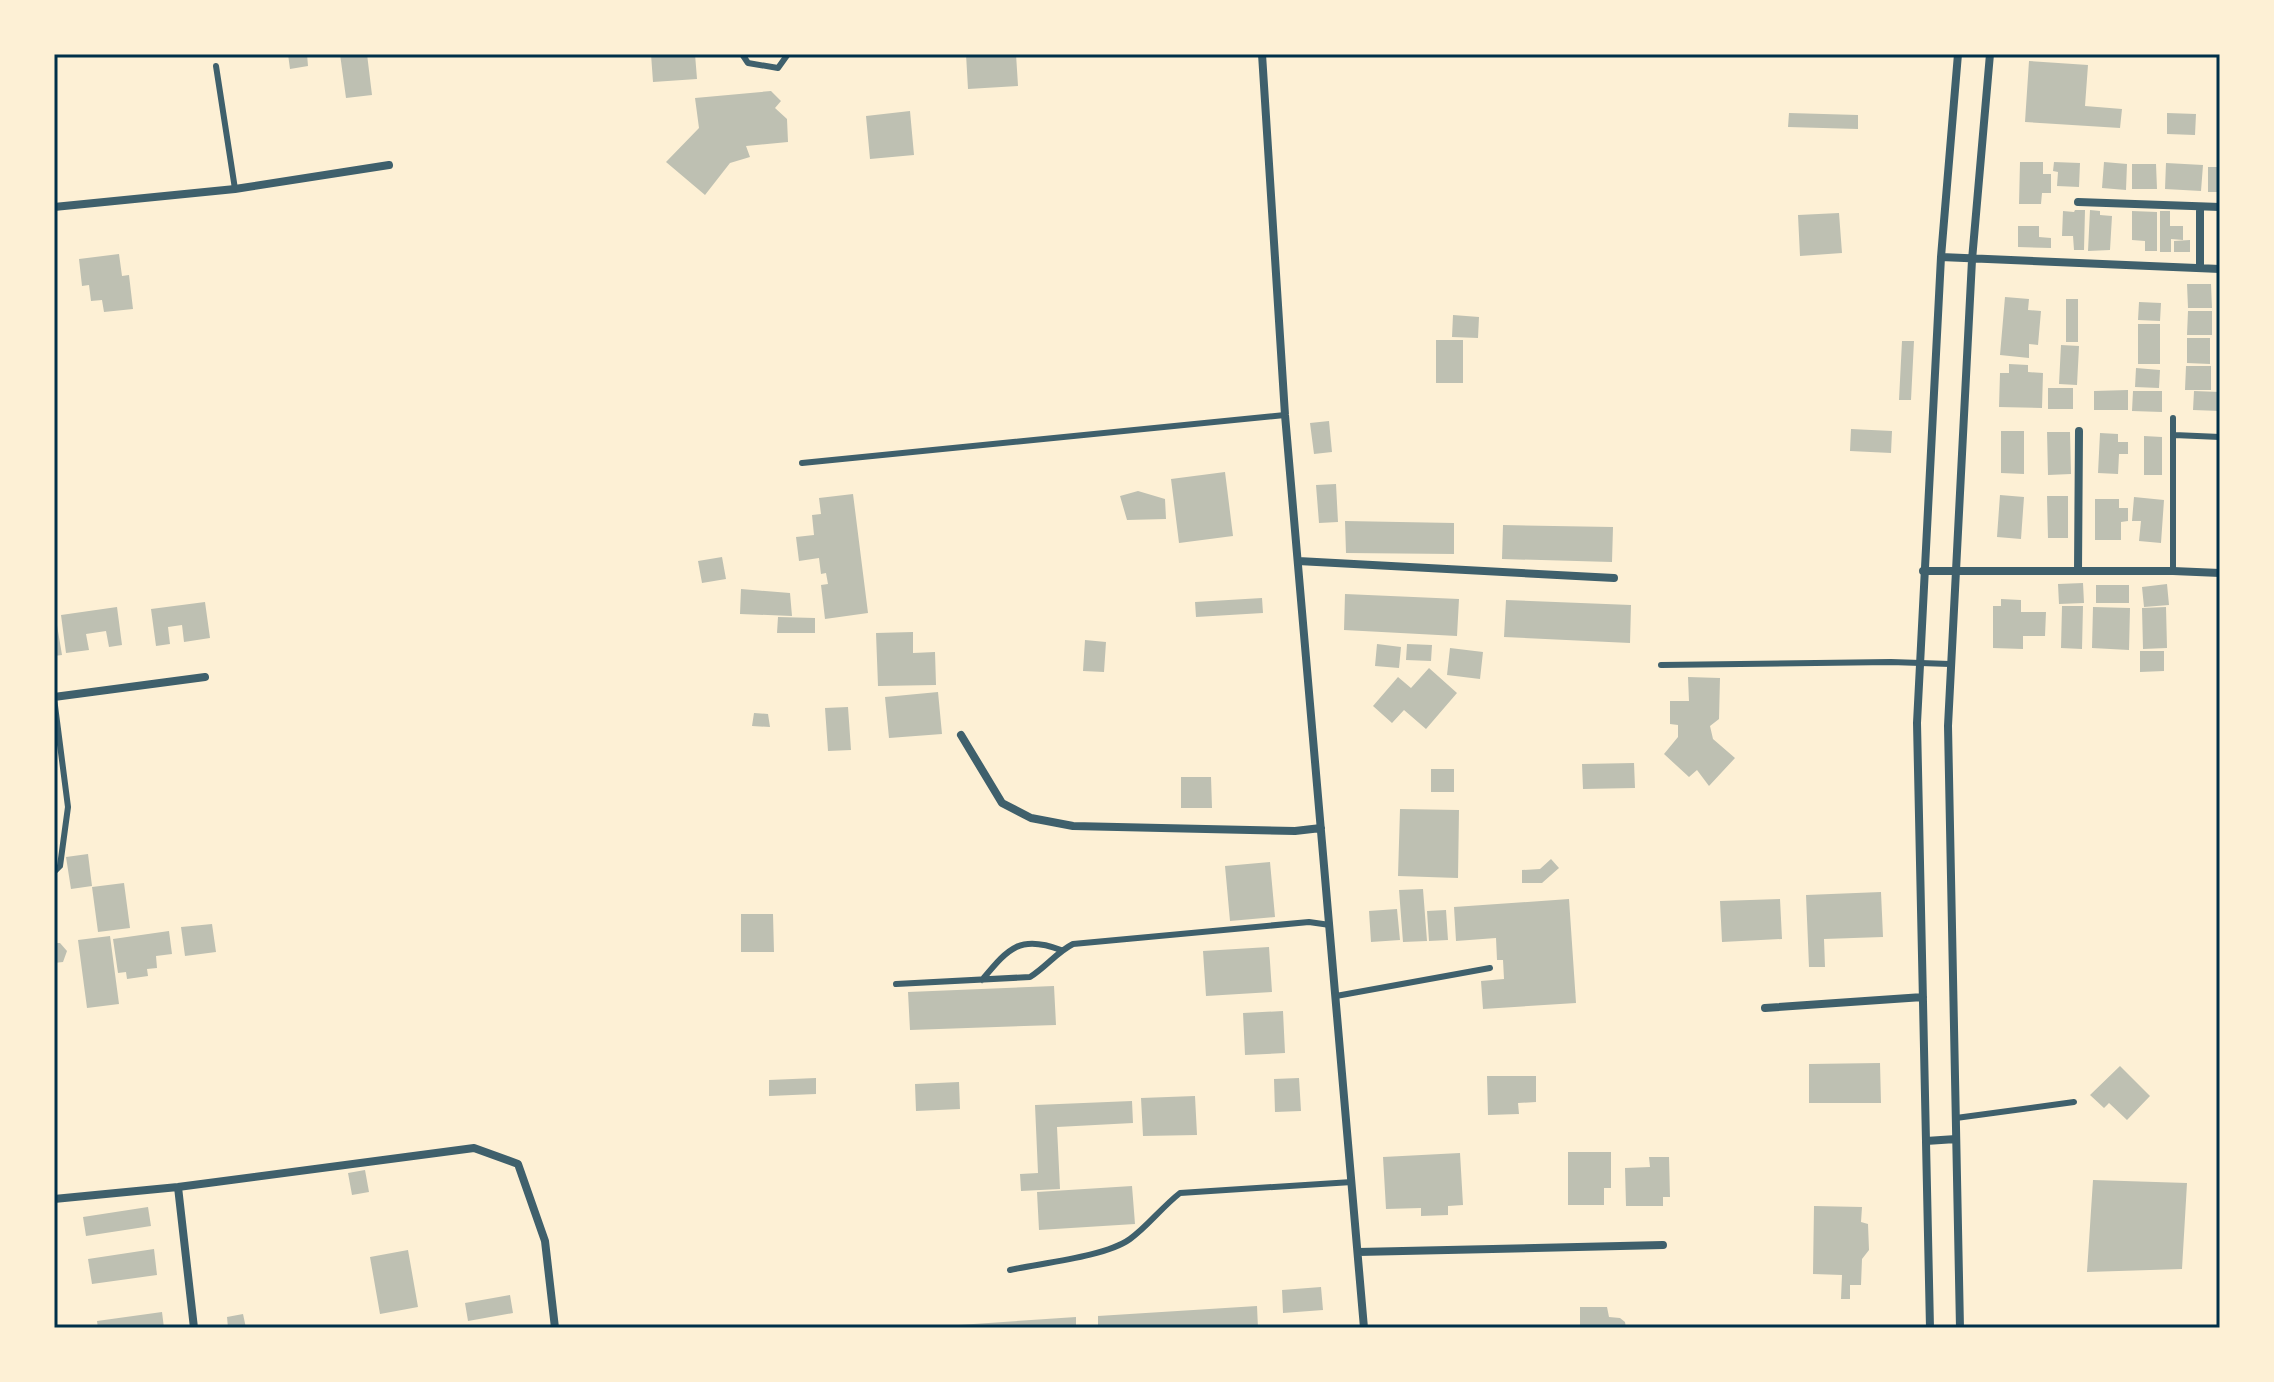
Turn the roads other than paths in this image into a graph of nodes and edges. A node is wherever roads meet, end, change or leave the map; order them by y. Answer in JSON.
{"nodes":[{"id":1,"x":742,"y":54,"type":"edge"},
{"id":2,"x":788,"y":54,"type":"edge"},
{"id":3,"x":1262,"y":54,"type":"edge"},
{"id":4,"x":1958,"y":54,"type":"edge"},
{"id":5,"x":1990,"y":54,"type":"edge"},
{"id":6,"x":216,"y":66,"type":"dead end"},
{"id":7,"x":389,"y":165,"type":"dead end"},
{"id":8,"x":235,"y":189,"type":"junction"},
{"id":9,"x":2078,"y":202,"type":"dead end"},
{"id":10,"x":54,"y":207,"type":"edge"},
{"id":11,"x":2200,"y":207,"type":"junction"},
{"id":12,"x":2220,"y":207,"type":"edge"},
{"id":13,"x":1941,"y":257,"type":"junction"},
{"id":14,"x":1972,"y":260,"type":"junction"},
{"id":15,"x":2200,"y":268,"type":"junction"},
{"id":16,"x":2220,"y":269,"type":"edge"},
{"id":17,"x":1285,"y":415,"type":"junction"},
{"id":18,"x":2173,"y":418,"type":"dead end"},
{"id":19,"x":2079,"y":431,"type":"dead end"},
{"id":20,"x":2174,"y":435,"type":"junction"},
{"id":21,"x":2220,"y":437,"type":"edge"},
{"id":22,"x":802,"y":463,"type":"dead end"},
{"id":23,"x":1298,"y":561,"type":"junction"},
{"id":24,"x":1923,"y":571,"type":"junction"},
{"id":25,"x":2078,"y":571,"type":"junction"},
{"id":26,"x":2173,"y":571,"type":"junction"},
{"id":27,"x":1954,"y":572,"type":"junction"},
{"id":28,"x":2220,"y":573,"type":"edge"},
{"id":29,"x":1614,"y":578,"type":"dead end"},
{"id":30,"x":1920,"y":662,"type":"junction"},
{"id":31,"x":1950,"y":664,"type":"junction"},
{"id":32,"x":1661,"y":665,"type":"dead end"},
{"id":33,"x":205,"y":677,"type":"dead end"},
{"id":34,"x":54,"y":698,"type":"edge"},
{"id":35,"x":961,"y":735,"type":"dead end"},
{"id":36,"x":1321,"y":828,"type":"junction"},
{"id":37,"x":54,"y":872,"type":"edge"},
{"id":38,"x":1330,"y":925,"type":"junction"},
{"id":39,"x":1061,"y":950,"type":"junction"},
{"id":40,"x":1490,"y":968,"type":"dead end"},
{"id":41,"x":982,"y":980,"type":"junction"},
{"id":42,"x":896,"y":984,"type":"dead end"},
{"id":43,"x":1336,"y":996,"type":"junction"},
{"id":44,"x":1923,"y":997,"type":"junction"},
{"id":45,"x":1765,"y":1008,"type":"dead end"},
{"id":46,"x":2074,"y":1102,"type":"dead end"},
{"id":47,"x":1956,"y":1118,"type":"junction"},
{"id":48,"x":1956,"y":1139,"type":"junction"},
{"id":49,"x":1926,"y":1141,"type":"junction"},
{"id":50,"x":1352,"y":1182,"type":"junction"},
{"id":51,"x":178,"y":1187,"type":"junction"},
{"id":52,"x":54,"y":1199,"type":"edge"},
{"id":53,"x":1663,"y":1245,"type":"dead end"},
{"id":54,"x":1358,"y":1252,"type":"junction"},
{"id":55,"x":1010,"y":1270,"type":"dead end"},
{"id":56,"x":194,"y":1328,"type":"edge"},
{"id":57,"x":555,"y":1328,"type":"edge"},
{"id":58,"x":1364,"y":1328,"type":"edge"},
{"id":59,"x":1930,"y":1328,"type":"edge"},
{"id":60,"x":1960,"y":1328,"type":"edge"}],
"edges":[{"from":1,"to":2,"type":"lane"},
{"from":3,"to":17,"type":"street"},
{"from":4,"to":13,"type":"street"},
{"from":5,"to":14,"type":"street"},
{"from":6,"to":8,"type":"lane"},
{"from":7,"to":8,"type":"street"},
{"from":8,"to":10,"type":"street"},
{"from":9,"to":11,"type":"street"},
{"from":11,"to":12,"type":"street"},
{"from":11,"to":15,"type":"street"},
{"from":13,"to":14,"type":"street"},
{"from":13,"to":24,"type":"street"},
{"from":14,"to":15,"type":"street"},
{"from":14,"to":27,"type":"street"},
{"from":15,"to":16,"type":"street"},
{"from":17,"to":22,"type":"lane"},
{"from":17,"to":23,"type":"street"},
{"from":18,"to":20,"type":"lane"},
{"from":19,"to":25,"type":"street"},
{"from":20,"to":21,"type":"lane"},
{"from":20,"to":26,"type":"lane"},
{"from":23,"to":29,"type":"street"},
{"from":23,"to":36,"type":"street"},
{"from":24,"to":27,"type":"street"},
{"from":24,"to":30,"type":"street"},
{"from":25,"to":26,"type":"street"},
{"from":25,"to":27,"type":"street"},
{"from":26,"to":28,"type":"street"},
{"from":27,"to":31,"type":"street"},
{"from":30,"to":31,"type":"lane"},
{"from":30,"to":32,"type":"lane"},
{"from":30,"to":44,"type":"street"},
{"from":31,"to":47,"type":"street"},
{"from":33,"to":34,"type":"street"},
{"from":34,"to":37,"type":"lane"},
{"from":35,"to":36,"type":"street"},
{"from":36,"to":38,"type":"street"},
{"from":38,"to":39,"type":"lane"},
{"from":38,"to":43,"type":"street"},
{"from":39,"to":41,"type":"lane"},
{"from":39,"to":41,"type":"lane"},
{"from":40,"to":43,"type":"lane"},
{"from":41,"to":42,"type":"lane"},
{"from":43,"to":50,"type":"street"},
{"from":44,"to":45,"type":"street"},
{"from":44,"to":49,"type":"street"},
{"from":46,"to":47,"type":"lane"},
{"from":47,"to":48,"type":"street"},
{"from":48,"to":49,"type":"street"},
{"from":48,"to":60,"type":"street"},
{"from":49,"to":59,"type":"street"},
{"from":50,"to":54,"type":"street"},
{"from":50,"to":55,"type":"lane"},
{"from":51,"to":52,"type":"street"},
{"from":51,"to":56,"type":"street"},
{"from":51,"to":57,"type":"street"},
{"from":53,"to":54,"type":"street"},
{"from":54,"to":58,"type":"street"}]}
